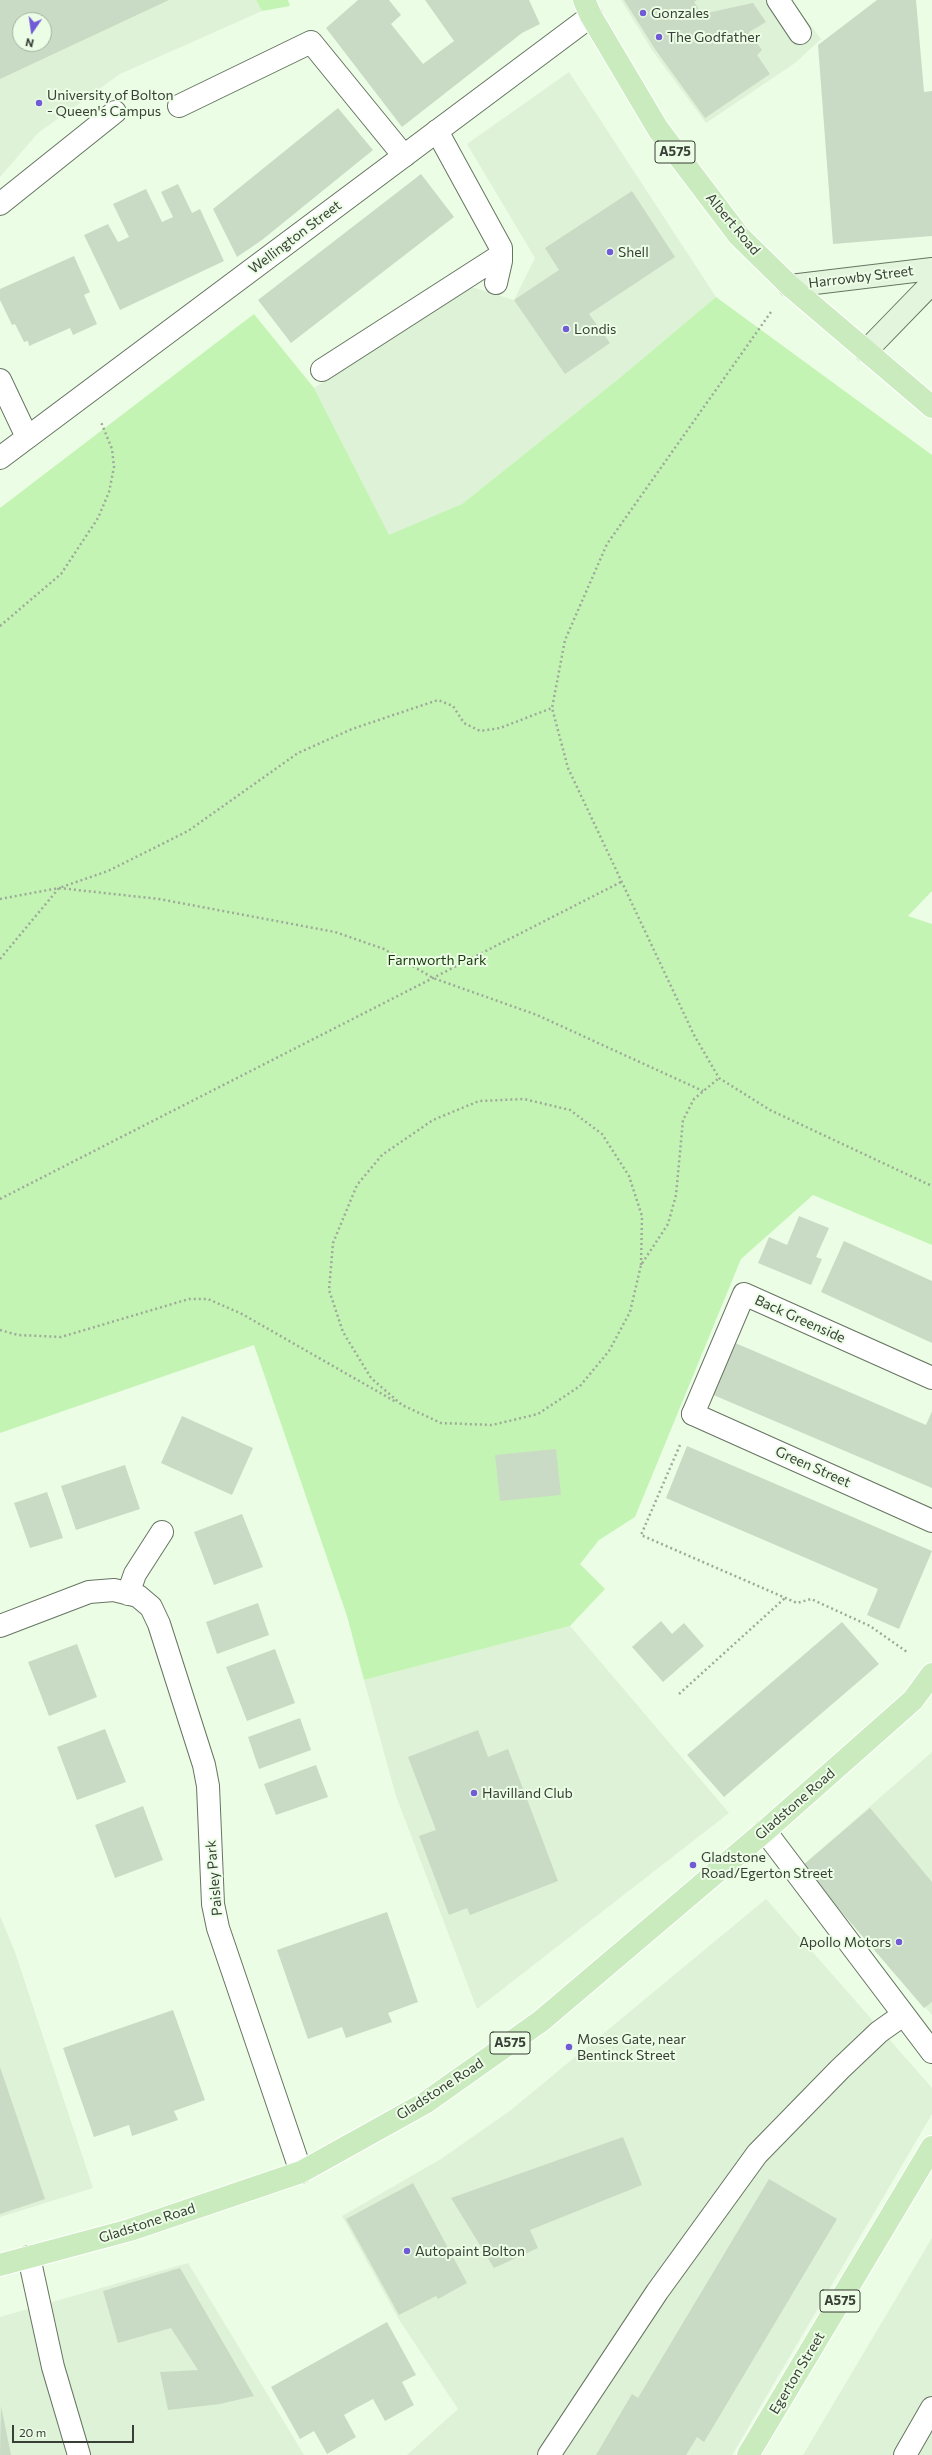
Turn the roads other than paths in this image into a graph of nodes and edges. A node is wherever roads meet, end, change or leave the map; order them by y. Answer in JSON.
{"nodes":[{"id":1,"x":778,"y":0,"type":"edge"},
{"id":2,"x":587,"y":8,"type":"edge"},
{"id":3,"x":800,"y":33,"type":"dead end"},
{"id":4,"x":179,"y":106,"type":"dead end"},
{"id":5,"x":114,"y":112,"type":"dead end"},
{"id":6,"x":437,"y":131,"type":"junction"},
{"id":7,"x":404,"y":156,"type":"junction"},
{"id":8,"x":0,"y":204,"type":"edge"},
{"id":9,"x":501,"y":255,"type":"junction"},
{"id":10,"x":932,"y":268,"type":"edge"},
{"id":11,"x":496,"y":283,"type":"dead end"},
{"id":12,"x":932,"y":283,"type":"edge"},
{"id":13,"x":790,"y":286,"type":"junction"},
{"id":14,"x":866,"y":351,"type":"junction"},
{"id":15,"x":322,"y":370,"type":"dead end"},
{"id":16,"x":0,"y":380,"type":"edge"},
{"id":17,"x":932,"y":407,"type":"edge"},
{"id":18,"x":27,"y":437,"type":"junction"},
{"id":19,"x":0,"y":458,"type":"edge"},
{"id":20,"x":932,"y":1378,"type":"edge"},
{"id":21,"x":693,"y":1414,"type":"joint"},
{"id":22,"x":932,"y":1521,"type":"edge"},
{"id":23,"x":162,"y":1532,"type":"dead end"},
{"id":24,"x":128,"y":1594,"type":"junction"},
{"id":25,"x":0,"y":1626,"type":"edge"},
{"id":26,"x":932,"y":1674,"type":"edge"},
{"id":27,"x":765,"y":1831,"type":"junction"},
{"id":28,"x":904,"y":2015,"type":"junction"},
{"id":29,"x":932,"y":2052,"type":"edge"},
{"id":30,"x":932,"y":2147,"type":"edge"},
{"id":31,"x":301,"y":2172,"type":"junction"},
{"id":32,"x":29,"y":2257,"type":"junction"},
{"id":33,"x":0,"y":2265,"type":"edge"},
{"id":34,"x":932,"y":2408,"type":"edge"},
{"id":35,"x":79,"y":2455,"type":"edge"},
{"id":36,"x":549,"y":2455,"type":"edge"},
{"id":37,"x":748,"y":2455,"type":"edge"},
{"id":38,"x":905,"y":2455,"type":"edge"}],
"edges":[{"from":1,"to":3,"type":"street"},
{"from":2,"to":6,"type":"street","name":"Wellington Street"},
{"from":2,"to":13,"type":"main road","name":"Albert Road","number":"A575"},
{"from":4,"to":7,"type":"street"},
{"from":5,"to":8,"type":"street"},
{"from":6,"to":7,"type":"street","name":"Wellington Street"},
{"from":6,"to":9,"type":"street"},
{"from":7,"to":18,"type":"street","name":"Wellington Street"},
{"from":9,"to":11,"type":"street"},
{"from":9,"to":15,"type":"street"},
{"from":10,"to":13,"type":"street","name":"Harrowby Street"},
{"from":12,"to":14,"type":"street","name":"Harrowby Street"},
{"from":13,"to":14,"type":"main road","name":"Albert Road","number":"A575"},
{"from":14,"to":17,"type":"main road","name":"Albert Road","number":"A575"},
{"from":16,"to":18,"type":"street"},
{"from":18,"to":19,"type":"street","name":"Wellington Street"},
{"from":20,"to":21,"type":"street","name":"Back Greenside"},
{"from":21,"to":22,"type":"street","name":"Green Street"},
{"from":23,"to":24,"type":"street"},
{"from":24,"to":25,"type":"street","name":"Paisley Park"},
{"from":24,"to":31,"type":"street","name":"Paisley Park"},
{"from":26,"to":27,"type":"main road","name":"Gladstone Road","number":"A575"},
{"from":27,"to":28,"type":"street"},
{"from":27,"to":31,"type":"main road","name":"Gladstone Road","number":"A575"},
{"from":28,"to":29,"type":"street"},
{"from":28,"to":36,"type":"street"},
{"from":30,"to":37,"type":"main road","name":"Egerton Street","number":"A575"},
{"from":31,"to":32,"type":"main road","name":"Gladstone Road","number":"A575"},
{"from":32,"to":33,"type":"main road","name":"Gladstone Road","number":"A575"},
{"from":32,"to":35,"type":"street"},
{"from":34,"to":38,"type":"street"}]}
